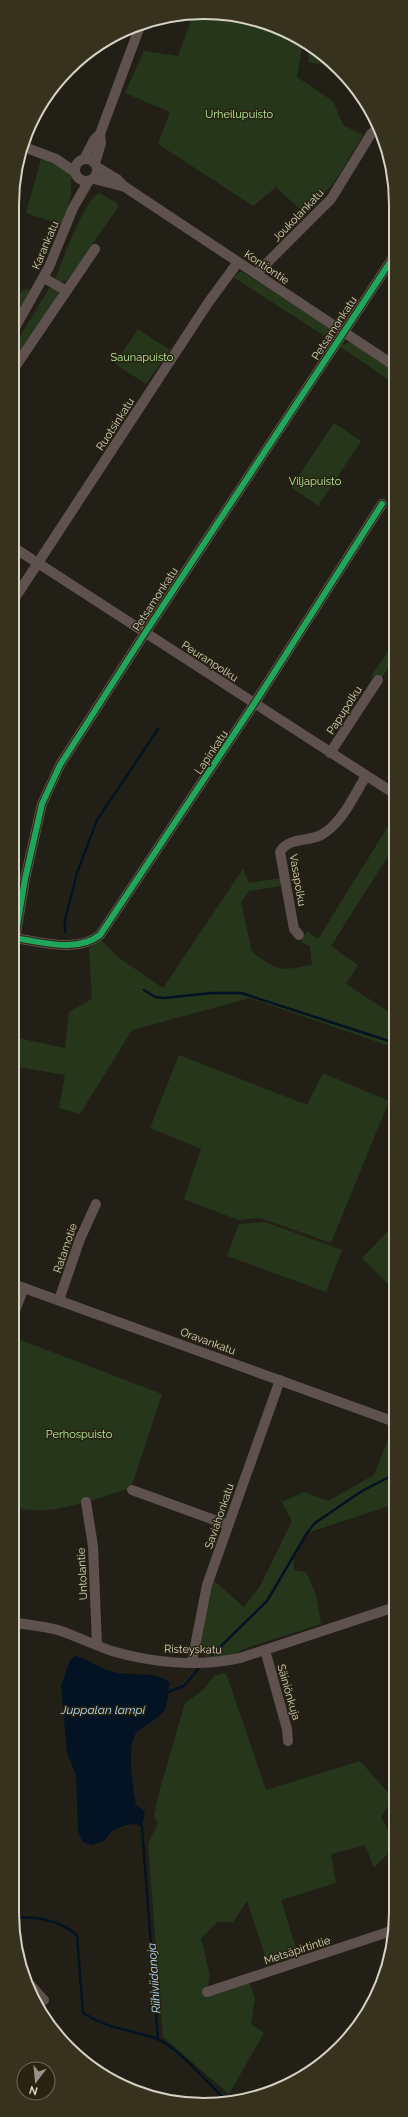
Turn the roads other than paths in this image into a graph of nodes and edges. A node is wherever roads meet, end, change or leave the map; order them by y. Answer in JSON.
{"nodes":[{"id":1,"x":138,"y":31,"type":"edge"},
{"id":2,"x":374,"y":132,"type":"edge"},
{"id":3,"x":100,"y":134,"type":"junction"},
{"id":4,"x":28,"y":148,"type":"edge"},
{"id":5,"x":56,"y":159,"type":"junction"},
{"id":6,"x":82,"y":160,"type":"junction"},
{"id":7,"x":96,"y":165,"type":"junction"},
{"id":8,"x":76,"y":174,"type":"junction"},
{"id":9,"x":91,"y":180,"type":"junction"},
{"id":10,"x":125,"y":187,"type":"junction"},
{"id":11,"x":73,"y":208,"type":"junction"},
{"id":12,"x":95,"y":249,"type":"dead end"},
{"id":13,"x":238,"y":262,"type":"junction"},
{"id":14,"x":389,"y":264,"type":"edge"},
{"id":15,"x":256,"y":274,"type":"junction"},
{"id":16,"x":44,"y":278,"type":"junction"},
{"id":17,"x":66,"y":290,"type":"junction"},
{"id":18,"x":19,"y":322,"type":"edge"},
{"id":19,"x":344,"y":332,"type":"junction"},
{"id":20,"x":19,"y":361,"type":"edge"},
{"id":21,"x":389,"y":361,"type":"edge"},
{"id":22,"x":382,"y":504,"type":"dead end"},
{"id":23,"x":19,"y":551,"type":"edge"},
{"id":24,"x":38,"y":563,"type":"junction"},
{"id":25,"x":19,"y":592,"type":"edge"},
{"id":26,"x":145,"y":633,"type":"junction"},
{"id":27,"x":378,"y":680,"type":"dead end"},
{"id":28,"x":254,"y":704,"type":"junction"},
{"id":29,"x":330,"y":753,"type":"junction"},
{"id":30,"x":366,"y":776,"type":"junction"},
{"id":31,"x":389,"y":790,"type":"edge"},
{"id":32,"x":19,"y":912,"type":"edge"},
{"id":33,"x":299,"y":935,"type":"dead end"},
{"id":34,"x":19,"y":940,"type":"edge"},
{"id":35,"x":96,"y":1204,"type":"dead end"},
{"id":36,"x":19,"y":1286,"type":"edge"},
{"id":37,"x":24,"y":1288,"type":"junction"},
{"id":38,"x":59,"y":1300,"type":"junction"},
{"id":39,"x":19,"y":1301,"type":"edge"},
{"id":40,"x":280,"y":1380,"type":"junction"},
{"id":41,"x":389,"y":1420,"type":"edge"},
{"id":42,"x":132,"y":1490,"type":"dead end"},
{"id":43,"x":86,"y":1502,"type":"dead end"},
{"id":44,"x":228,"y":1524,"type":"junction"},
{"id":45,"x":389,"y":1609,"type":"edge"},
{"id":46,"x":19,"y":1623,"type":"edge"},
{"id":47,"x":97,"y":1646,"type":"junction"},
{"id":48,"x":265,"y":1650,"type":"junction"},
{"id":49,"x":192,"y":1662,"type":"junction"},
{"id":50,"x":288,"y":1741,"type":"dead end"},
{"id":51,"x":388,"y":1932,"type":"edge"},
{"id":52,"x":37,"y":1992,"type":"edge"},
{"id":53,"x":207,"y":1992,"type":"dead end"},
{"id":54,"x":44,"y":2000,"type":"dead end"}],
"edges":[{"from":1,"to":3,"type":"street"},
{"from":2,"to":15,"type":"street","name":"Joukolankatu"},
{"from":3,"to":6,"type":"street"},
{"from":3,"to":7,"type":"street"},
{"from":4,"to":5,"type":"street"},
{"from":5,"to":6,"type":"street"},
{"from":5,"to":8,"type":"street"},
{"from":6,"to":7,"type":"street"},
{"from":6,"to":8,"type":"street"},
{"from":7,"to":9,"type":"street"},
{"from":7,"to":10,"type":"street","name":"Kontiontie"},
{"from":8,"to":9,"type":"street"},
{"from":8,"to":11,"type":"street","name":"Karankatu"},
{"from":9,"to":10,"type":"street","name":"Kontiontie"},
{"from":9,"to":11,"type":"street","name":"Karankatu"},
{"from":10,"to":13,"type":"street","name":"Kontiontie"},
{"from":11,"to":16,"type":"street","name":"Karankatu"},
{"from":12,"to":17,"type":"street"},
{"from":13,"to":15,"type":"street","name":"Kontiontie"},
{"from":13,"to":24,"type":"street","name":"Ruotsinkatu"},
{"from":14,"to":19,"type":"street","name":"Petsamonkatu"},
{"from":15,"to":19,"type":"street","name":"Kontiontie"},
{"from":16,"to":17,"type":"street"},
{"from":16,"to":18,"type":"street","name":"Karankatu"},
{"from":17,"to":20,"type":"street"},
{"from":19,"to":21,"type":"street","name":"Kontiontie"},
{"from":19,"to":26,"type":"street","name":"Petsamonkatu"},
{"from":22,"to":28,"type":"street","name":"Lapinkatu"},
{"from":23,"to":24,"type":"street","name":"Peuranpolku"},
{"from":24,"to":25,"type":"street","name":"Ruotsinkatu"},
{"from":24,"to":26,"type":"street","name":"Peuranpolku"},
{"from":26,"to":28,"type":"street","name":"Peuranpolku"},
{"from":26,"to":32,"type":"street","name":"Petsamonkatu"},
{"from":27,"to":29,"type":"street","name":"Papupolku"},
{"from":28,"to":29,"type":"street","name":"Peuranpolku"},
{"from":28,"to":34,"type":"street","name":"Lapinkatu"},
{"from":29,"to":30,"type":"street","name":"Peuranpolku"},
{"from":30,"to":31,"type":"street","name":"Peuranpolku"},
{"from":30,"to":33,"type":"street","name":"Vasapolku"},
{"from":35,"to":38,"type":"street","name":"Ratamotie"},
{"from":36,"to":37,"type":"street","name":"Oravankatu"},
{"from":37,"to":38,"type":"street","name":"Oravankatu"},
{"from":37,"to":39,"type":"street"},
{"from":38,"to":40,"type":"street","name":"Oravankatu"},
{"from":40,"to":41,"type":"street","name":"Oravankatu"},
{"from":40,"to":44,"type":"street","name":"Saviahonkatu"},
{"from":42,"to":44,"type":"street"},
{"from":43,"to":47,"type":"street","name":"Untolantie"},
{"from":44,"to":49,"type":"street","name":"Saviahonkatu"},
{"from":45,"to":48,"type":"street","name":"Risteyskatu"},
{"from":46,"to":47,"type":"street","name":"Risteyskatu"},
{"from":47,"to":49,"type":"street","name":"Risteyskatu"},
{"from":48,"to":49,"type":"street","name":"Risteyskatu"},
{"from":48,"to":50,"type":"street","name":"Säiniönkuja"},
{"from":51,"to":53,"type":"street","name":"Metsäpirtintie"},
{"from":52,"to":54,"type":"street"}]}
